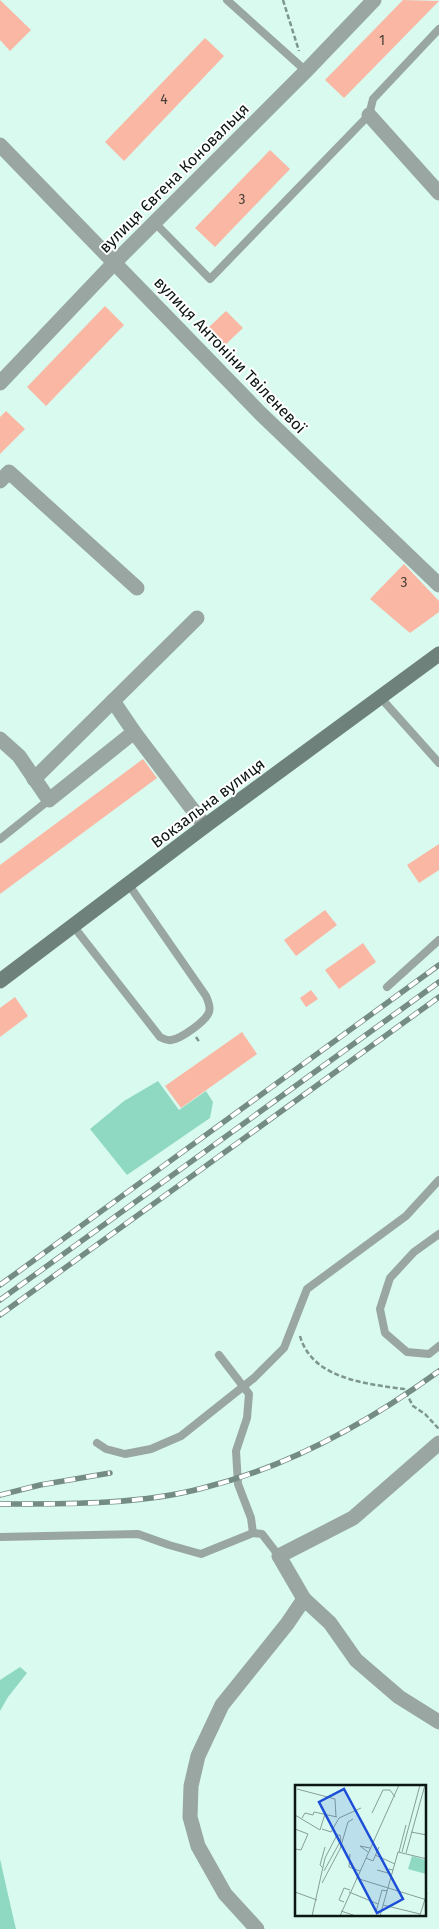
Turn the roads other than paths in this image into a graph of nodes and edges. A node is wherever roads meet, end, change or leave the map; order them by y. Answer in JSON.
{"nodes":[{"id":1,"x":227,"y":0,"type":"edge"},
{"id":2,"x":374,"y":0,"type":"edge"},
{"id":3,"x":439,"y":29,"type":"edge"},
{"id":4,"x":306,"y":71,"type":"junction"},
{"id":5,"x":368,"y":115,"type":"junction"},
{"id":6,"x":0,"y":145,"type":"edge"},
{"id":7,"x":439,"y":193,"type":"edge"},
{"id":8,"x":154,"y":222,"type":"junction"},
{"id":9,"x":115,"y":262,"type":"junction"},
{"id":10,"x":0,"y":383,"type":"edge"},
{"id":11,"x":0,"y":481,"type":"edge"},
{"id":12,"x":439,"y":585,"type":"edge"},
{"id":13,"x":137,"y":588,"type":"dead end"},
{"id":14,"x":196,"y":618,"type":"dead end"},
{"id":15,"x":439,"y":654,"type":"edge"},
{"id":16,"x":380,"y":697,"type":"junction"},
{"id":17,"x":113,"y":701,"type":"junction"},
{"id":18,"x":134,"y":732,"type":"junction"},
{"id":19,"x":0,"y":739,"type":"edge"},
{"id":20,"x":439,"y":763,"type":"edge"},
{"id":21,"x":34,"y":779,"type":"junction"},
{"id":22,"x":49,"y":800,"type":"junction"},
{"id":23,"x":205,"y":826,"type":"junction"},
{"id":24,"x":0,"y":839,"type":"edge"},
{"id":25,"x":129,"y":885,"type":"junction"},
{"id":26,"x":74,"y":927,"type":"junction"},
{"id":27,"x":439,"y":940,"type":"edge"},
{"id":28,"x":0,"y":982,"type":"edge"},
{"id":29,"x":387,"y":986,"type":"dead end"},
{"id":30,"x":439,"y":1180,"type":"edge"},
{"id":31,"x":439,"y":1234,"type":"edge"},
{"id":32,"x":439,"y":1346,"type":"edge"},
{"id":33,"x":219,"y":1355,"type":"dead end"},
{"id":34,"x":244,"y":1387,"type":"junction"},
{"id":35,"x":98,"y":1443,"type":"dead end"},
{"id":36,"x":439,"y":1443,"type":"edge"},
{"id":37,"x":253,"y":1533,"type":"junction"},
{"id":38,"x":0,"y":1537,"type":"edge"},
{"id":39,"x":279,"y":1556,"type":"junction"},
{"id":40,"x":304,"y":1599,"type":"junction"},
{"id":41,"x":437,"y":1716,"type":"edge"},
{"id":42,"x":256,"y":1929,"type":"edge"}],
"edges":[{"from":1,"to":4,"type":"lane"},
{"from":2,"to":4,"type":"street","name":"вулиця Євгена Коновальця"},
{"from":3,"to":5,"type":"lane"},
{"from":4,"to":8,"type":"street","name":"вулиця Євгена Коновальця"},
{"from":5,"to":7,"type":"street"},
{"from":5,"to":8,"type":"lane"},
{"from":6,"to":9,"type":"street","name":"вулиця Антоніни Твіленевої"},
{"from":8,"to":9,"type":"street","name":"вулиця Євгена Коновальця"},
{"from":9,"to":10,"type":"street","name":"вулиця Євгена Коновальця"},
{"from":9,"to":12,"type":"street","name":"вулиця Антоніни Твіленевої"},
{"from":11,"to":13,"type":"street"},
{"from":14,"to":17,"type":"street"},
{"from":15,"to":16,"type":"street","name":"Вокзальна вулиця"},
{"from":16,"to":20,"type":"lane"},
{"from":16,"to":23,"type":"street","name":"Вокзальна вулиця"},
{"from":17,"to":18,"type":"street"},
{"from":17,"to":21,"type":"street"},
{"from":18,"to":22,"type":"street"},
{"from":18,"to":23,"type":"street"},
{"from":19,"to":21,"type":"street"},
{"from":21,"to":22,"type":"street"},
{"from":22,"to":24,"type":"lane"},
{"from":23,"to":25,"type":"street","name":"Вокзальна вулиця"},
{"from":25,"to":26,"type":"street","name":"Вокзальна вулиця"},
{"from":25,"to":26,"type":"lane"},
{"from":26,"to":28,"type":"street","name":"Вокзальна вулиця"},
{"from":27,"to":29,"type":"lane"},
{"from":30,"to":34,"type":"lane"},
{"from":31,"to":32,"type":"lane"},
{"from":33,"to":34,"type":"lane"},
{"from":34,"to":35,"type":"lane"},
{"from":34,"to":37,"type":"lane"},
{"from":36,"to":39,"type":"street"},
{"from":37,"to":38,"type":"lane"},
{"from":37,"to":39,"type":"lane"},
{"from":39,"to":40,"type":"street"},
{"from":40,"to":41,"type":"street"},
{"from":40,"to":42,"type":"street"}]}
